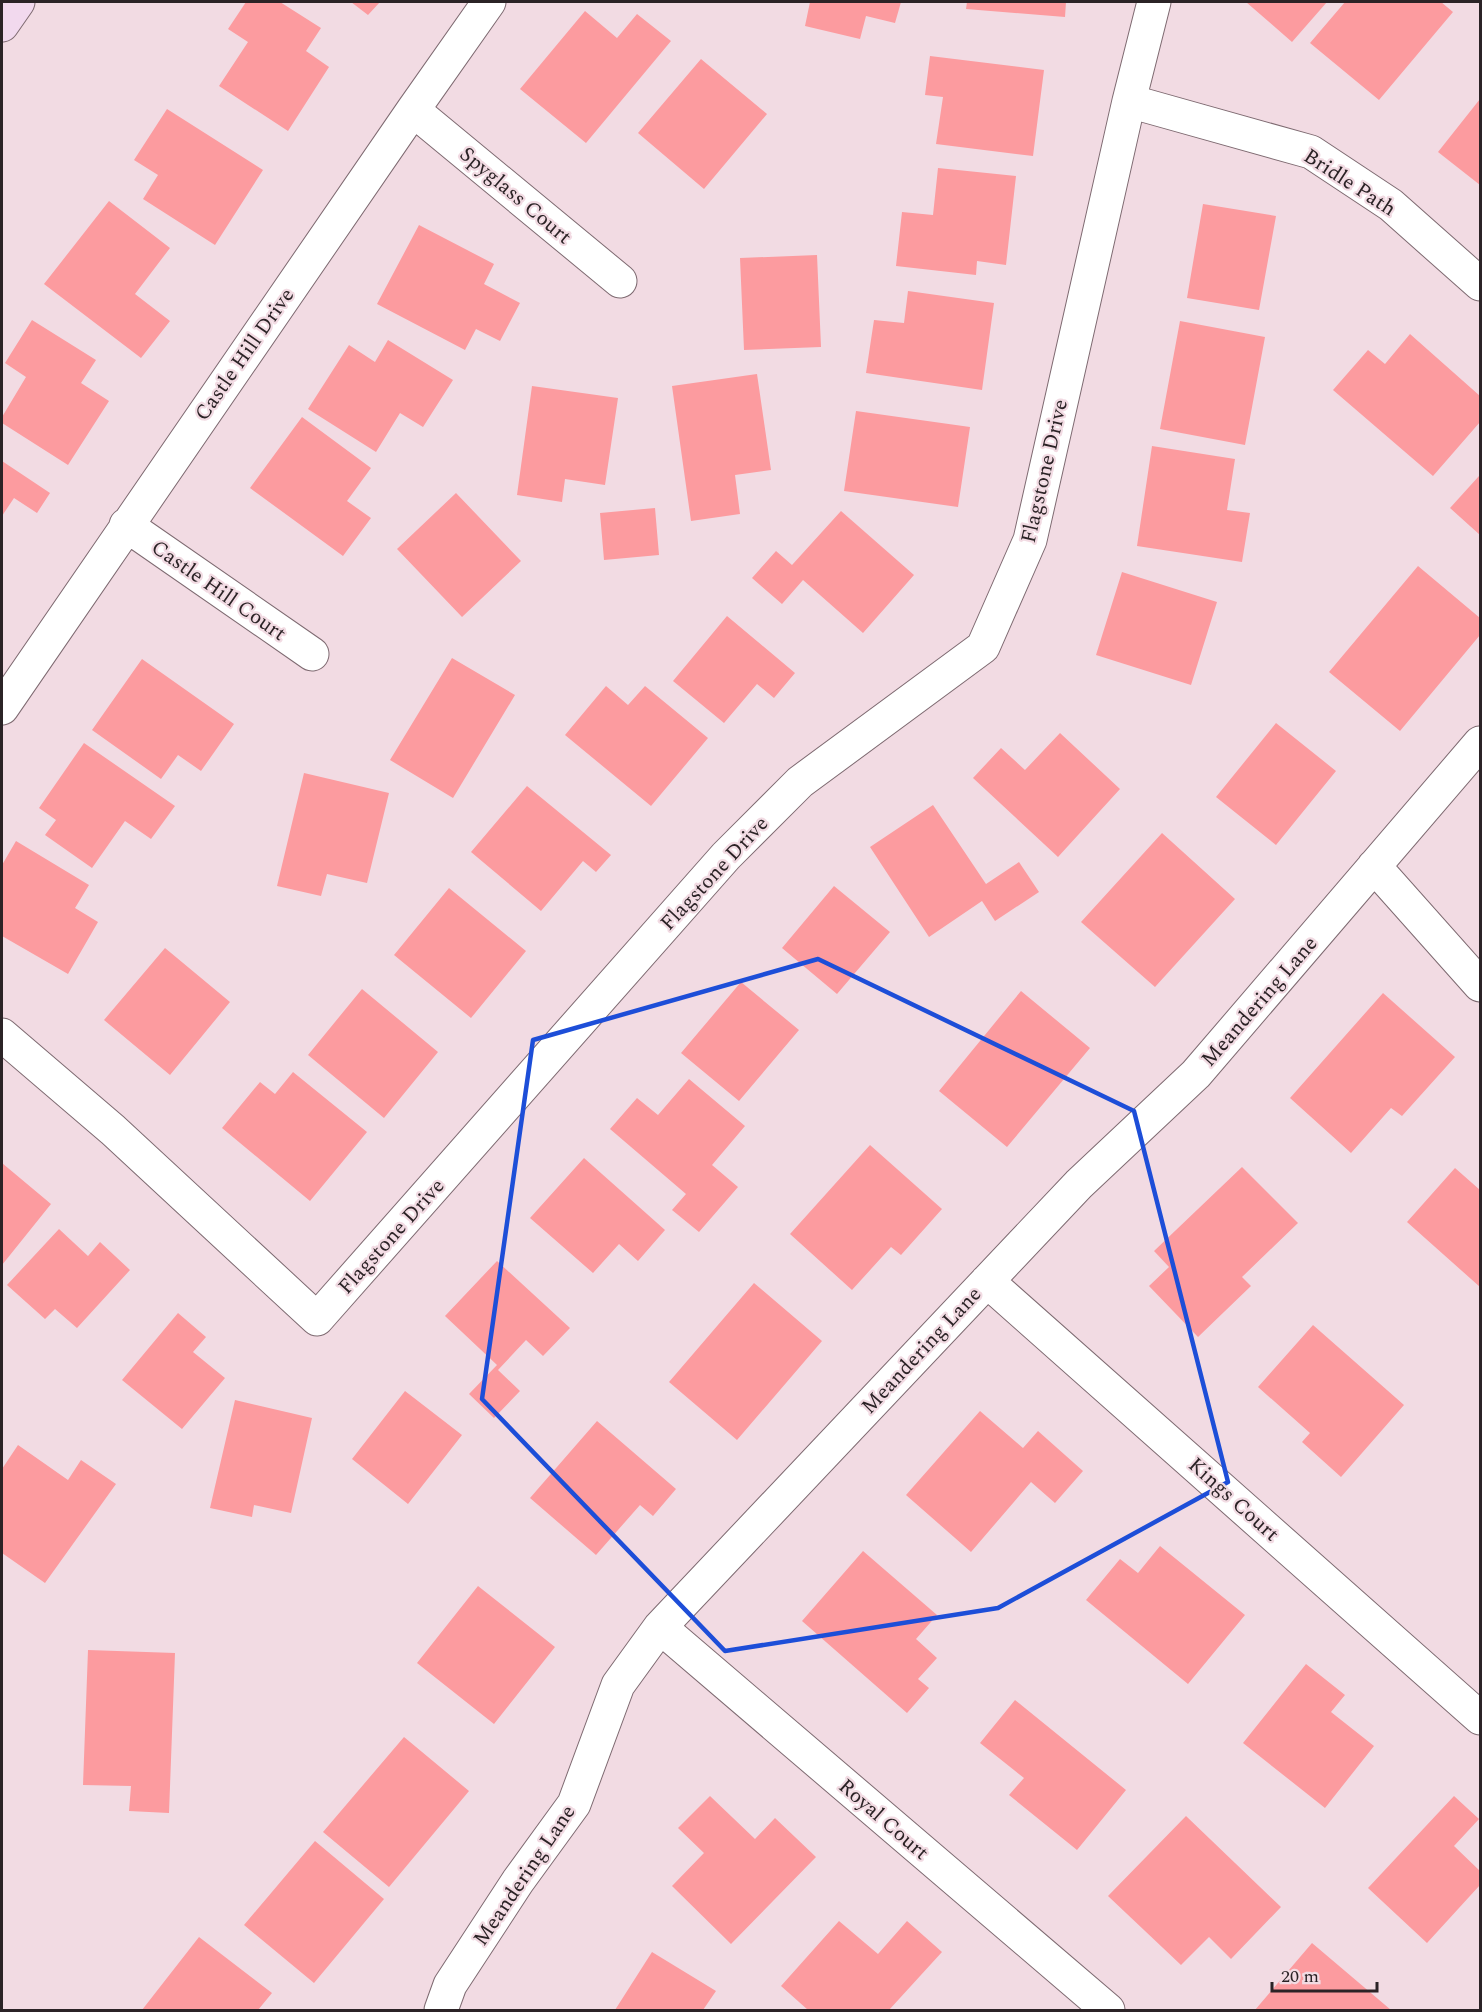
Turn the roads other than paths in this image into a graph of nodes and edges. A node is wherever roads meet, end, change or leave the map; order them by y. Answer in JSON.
{"nodes":[{"id":1,"x":489,"y":2,"type":"edge"},
{"id":2,"x":1154,"y":2,"type":"edge"},
{"id":3,"x":1129,"y":101,"type":"junction"},
{"id":4,"x":413,"y":110,"type":"junction"},
{"id":5,"x":620,"y":281,"type":"dead end"},
{"id":6,"x":1480,"y":284,"type":"edge"},
{"id":7,"x":126,"y":525,"type":"junction"},
{"id":8,"x":312,"y":654,"type":"dead end"},
{"id":9,"x":2,"y":708,"type":"edge"},
{"id":10,"x":1480,"y":743,"type":"edge"},
{"id":11,"x":1374,"y":867,"type":"junction"},
{"id":12,"x":1480,"y":985,"type":"edge"},
{"id":13,"x":2,"y":1035,"type":"edge"},
{"id":14,"x":987,"y":1281,"type":"junction"},
{"id":15,"x":660,"y":1627,"type":"junction"},
{"id":16,"x":1480,"y":1718,"type":"edge"},
{"id":17,"x":441,"y":2010,"type":"edge"},
{"id":18,"x":1108,"y":2010,"type":"edge"}],
"edges":[{"from":1,"to":4,"type":"street","name":"Castle Hill Drive"},
{"from":2,"to":3,"type":"street","name":"Flagstone Drive"},
{"from":3,"to":6,"type":"street","name":"Bridle Path"},
{"from":3,"to":13,"type":"street","name":"Flagstone Drive"},
{"from":4,"to":5,"type":"street","name":"Spyglass Court"},
{"from":4,"to":7,"type":"street","name":"Castle Hill Drive"},
{"from":7,"to":8,"type":"street","name":"Castle Hill Court"},
{"from":7,"to":9,"type":"street","name":"Castle Hill Drive"},
{"from":10,"to":11,"type":"street","name":"Meandering Lane"},
{"from":11,"to":12,"type":"street"},
{"from":11,"to":14,"type":"street","name":"Meandering Lane"},
{"from":14,"to":15,"type":"street","name":"Meandering Lane"},
{"from":14,"to":16,"type":"street","name":"Kings Court"},
{"from":15,"to":17,"type":"street","name":"Meandering Lane"},
{"from":15,"to":18,"type":"street","name":"Royal Court"}]}
